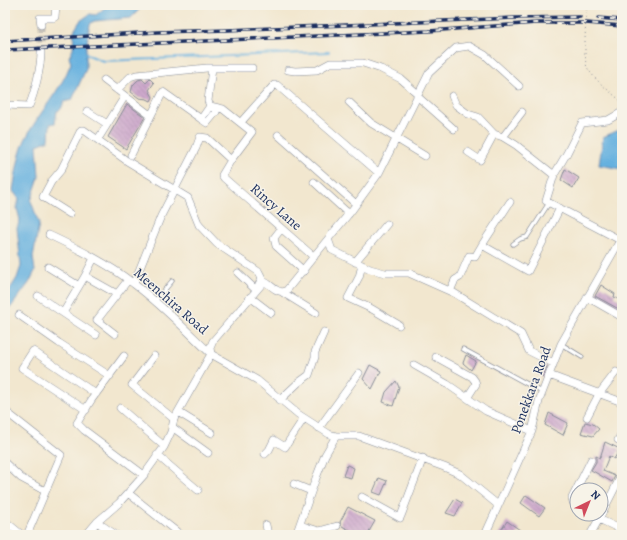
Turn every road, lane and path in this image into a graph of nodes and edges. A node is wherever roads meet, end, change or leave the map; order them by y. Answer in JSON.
{"nodes":[{"id":1,"x":56,"y":5,"type":"edge"},
{"id":2,"x":587,"y":5,"type":"edge"},
{"id":3,"x":41,"y":25,"type":"dead end"},
{"id":4,"x":41,"y":52,"type":"tunnel mouth"},
{"id":5,"x":212,"y":68,"type":"junction"},
{"id":6,"x":252,"y":68,"type":"dead end"},
{"id":7,"x":288,"y":70,"type":"dead end"},
{"id":8,"x":104,"y":80,"type":"dead end"},
{"id":9,"x":519,"y":86,"type":"dead end"},
{"id":10,"x":117,"y":90,"type":"junction"},
{"id":11,"x":418,"y":95,"type":"junction"},
{"id":12,"x":125,"y":96,"type":"junction"},
{"id":13,"x":452,"y":96,"type":"dead end"},
{"id":14,"x":349,"y":102,"type":"dead end"},
{"id":15,"x":622,"y":102,"type":"edge"},
{"id":16,"x":5,"y":105,"type":"edge"},
{"id":17,"x":213,"y":107,"type":"junction"},
{"id":18,"x":88,"y":111,"type":"dead end"},
{"id":19,"x":522,"y":112,"type":"dead end"},
{"id":20,"x":622,"y":112,"type":"edge"},
{"id":21,"x":150,"y":115,"type":"junction"},
{"id":22,"x":241,"y":122,"type":"junction"},
{"id":23,"x":107,"y":124,"type":"junction"},
{"id":24,"x":454,"y":129,"type":"dead end"},
{"id":25,"x":494,"y":134,"type":"junction"},
{"id":26,"x":278,"y":135,"type":"dead end"},
{"id":27,"x":100,"y":136,"type":"dead end"},
{"id":28,"x":503,"y":137,"type":"junction"},
{"id":29,"x":395,"y":139,"type":"junction"},
{"id":30,"x":468,"y":152,"type":"dead end"},
{"id":31,"x":130,"y":155,"type":"dead end"},
{"id":32,"x":425,"y":156,"type":"dead end"},
{"id":33,"x":231,"y":160,"type":"junction"},
{"id":34,"x":379,"y":173,"type":"junction"},
{"id":35,"x":554,"y":175,"type":"junction"},
{"id":36,"x":314,"y":182,"type":"dead end"},
{"id":37,"x":175,"y":190,"type":"junction"},
{"id":38,"x":510,"y":202,"type":"dead end"},
{"id":39,"x":548,"y":202,"type":"junction"},
{"id":40,"x":356,"y":204,"type":"junction"},
{"id":41,"x":560,"y":208,"type":"junction"},
{"id":42,"x":70,"y":214,"type":"dead end"},
{"id":43,"x":349,"y":214,"type":"junction"},
{"id":44,"x":387,"y":224,"type":"dead end"},
{"id":45,"x":281,"y":229,"type":"junction"},
{"id":46,"x":49,"y":235,"type":"dead end"},
{"id":47,"x":328,"y":239,"type":"junction"},
{"id":48,"x":621,"y":239,"type":"edge"},
{"id":49,"x":513,"y":244,"type":"dead end"},
{"id":50,"x":482,"y":245,"type":"junction"},
{"id":51,"x":314,"y":257,"type":"junction"},
{"id":52,"x":94,"y":258,"type":"junction"},
{"id":53,"x":358,"y":263,"type":"junction"},
{"id":54,"x":48,"y":267,"type":"dead end"},
{"id":55,"x":304,"y":271,"type":"junction"},
{"id":56,"x":238,"y":274,"type":"dead end"},
{"id":57,"x":85,"y":276,"type":"junction"},
{"id":58,"x":131,"y":281,"type":"junction"},
{"id":59,"x":172,"y":281,"type":"dead end"},
{"id":60,"x":79,"y":286,"type":"junction"},
{"id":61,"x":256,"y":290,"type":"junction"},
{"id":62,"x":450,"y":291,"type":"junction"},
{"id":63,"x":282,"y":292,"type":"junction"},
{"id":64,"x":117,"y":294,"type":"junction"},
{"id":65,"x":38,"y":296,"type":"dead end"},
{"id":66,"x":250,"y":297,"type":"junction"},
{"id":67,"x":587,"y":297,"type":"junction"},
{"id":68,"x":155,"y":301,"type":"junction"},
{"id":69,"x":63,"y":313,"type":"junction"},
{"id":70,"x":271,"y":313,"type":"dead end"},
{"id":71,"x":316,"y":313,"type":"dead end"},
{"id":72,"x":19,"y":315,"type":"dead end"},
{"id":73,"x":622,"y":317,"type":"edge"},
{"id":74,"x":399,"y":325,"type":"dead end"},
{"id":75,"x":324,"y":332,"type":"dead end"},
{"id":76,"x":115,"y":334,"type":"dead end"},
{"id":77,"x":96,"y":335,"type":"dead end"},
{"id":78,"x":561,"y":344,"type":"junction"},
{"id":79,"x":463,"y":349,"type":"dead end"},
{"id":80,"x":211,"y":354,"type":"junction"},
{"id":81,"x":124,"y":356,"type":"dead end"},
{"id":82,"x":154,"y":356,"type":"dead end"},
{"id":83,"x":582,"y":357,"type":"dead end"},
{"id":84,"x":436,"y":358,"type":"dead end"},
{"id":85,"x":553,"y":363,"type":"junction"},
{"id":86,"x":414,"y":365,"type":"dead end"},
{"id":87,"x":616,"y":372,"type":"dead end"},
{"id":88,"x":359,"y":373,"type":"dead end"},
{"id":89,"x":549,"y":375,"type":"junction"},
{"id":90,"x":110,"y":376,"type":"junction"},
{"id":91,"x":542,"y":392,"type":"junction"},
{"id":92,"x":96,"y":394,"type":"junction"},
{"id":93,"x":599,"y":394,"type":"junction"},
{"id":94,"x":468,"y":398,"type":"junction"},
{"id":95,"x":280,"y":400,"type":"junction"},
{"id":96,"x":622,"y":402,"type":"edge"},
{"id":97,"x":120,"y":408,"type":"dead end"},
{"id":98,"x":86,"y":410,"type":"junction"},
{"id":99,"x":5,"y":411,"type":"edge"},
{"id":100,"x":176,"y":416,"type":"junction"},
{"id":101,"x":587,"y":417,"type":"dead end"},
{"id":102,"x":304,"y":418,"type":"junction"},
{"id":103,"x":172,"y":428,"type":"junction"},
{"id":104,"x":319,"y":428,"type":"junction"},
{"id":105,"x":532,"y":431,"type":"junction"},
{"id":106,"x":212,"y":433,"type":"dead end"},
{"id":107,"x":622,"y":433,"type":"edge"},
{"id":108,"x":336,"y":436,"type":"junction"},
{"id":109,"x":618,"y":440,"type":"dead end"},
{"id":110,"x":164,"y":446,"type":"junction"},
{"id":111,"x":208,"y":453,"type":"dead end"},
{"id":112,"x":265,"y":454,"type":"dead end"},
{"id":113,"x":157,"y":455,"type":"junction"},
{"id":114,"x":423,"y":458,"type":"junction"},
{"id":115,"x":591,"y":460,"type":"dead end"},
{"id":116,"x":5,"y":463,"type":"edge"},
{"id":117,"x":622,"y":474,"type":"edge"},
{"id":118,"x":144,"y":475,"type":"junction"},
{"id":119,"x":580,"y":482,"type":"edge"},
{"id":120,"x":294,"y":484,"type":"dead end"},
{"id":121,"x":198,"y":490,"type":"dead end"},
{"id":122,"x":45,"y":491,"type":"junction"},
{"id":123,"x":311,"y":491,"type":"junction"},
{"id":124,"x":128,"y":493,"type":"junction"},
{"id":125,"x":362,"y":497,"type":"dead end"},
{"id":126,"x":609,"y":501,"type":"edge"},
{"id":127,"x":498,"y":505,"type":"junction"},
{"id":128,"x":5,"y":521,"type":"edge"},
{"id":129,"x":97,"y":522,"type":"junction"},
{"id":130,"x":598,"y":522,"type":"edge"},
{"id":131,"x":606,"y":522,"type":"edge"},
{"id":132,"x":266,"y":525,"type":"dead end"},
{"id":133,"x":300,"y":525,"type":"junction"},
{"id":134,"x":337,"y":526,"type":"dead end"},
{"id":135,"x":622,"y":530,"type":"edge"},
{"id":136,"x":177,"y":532,"type":"dead end"},
{"id":137,"x":22,"y":535,"type":"edge"},
{"id":138,"x":27,"y":535,"type":"edge"},
{"id":139,"x":86,"y":535,"type":"edge"},
{"id":140,"x":116,"y":535,"type":"edge"},
{"id":141,"x":268,"y":535,"type":"edge"},
{"id":142,"x":296,"y":535,"type":"edge"},
{"id":143,"x":485,"y":535,"type":"edge"},
{"id":144,"x":590,"y":535,"type":"edge"}],
"edges":[{"from":1,"to":3,"type":"street"},
{"from":2,"to":15,"type":"path"},
{"from":4,"to":16,"type":"street"},
{"from":5,"to":6,"type":"street"},
{"from":5,"to":10,"type":"street"},
{"from":5,"to":17,"type":"street"},
{"from":7,"to":11,"type":"street"},
{"from":8,"to":10,"type":"street"},
{"from":9,"to":11,"type":"street"},
{"from":10,"to":12,"type":"street"},
{"from":11,"to":24,"type":"street"},
{"from":11,"to":29,"type":"street"},
{"from":12,"to":21,"type":"street"},
{"from":12,"to":23,"type":"street"},
{"from":13,"to":25,"type":"street"},
{"from":14,"to":29,"type":"street"},
{"from":17,"to":21,"type":"street"},
{"from":17,"to":22,"type":"street"},
{"from":18,"to":23,"type":"street"},
{"from":19,"to":28,"type":"street"},
{"from":20,"to":35,"type":"street"},
{"from":21,"to":31,"type":"street"},
{"from":22,"to":33,"type":"street"},
{"from":22,"to":34,"type":"street"},
{"from":23,"to":27,"type":"street"},
{"from":25,"to":28,"type":"street"},
{"from":25,"to":30,"type":"street"},
{"from":26,"to":40,"type":"street"},
{"from":28,"to":35,"type":"street"},
{"from":29,"to":32,"type":"street"},
{"from":29,"to":34,"type":"street"},
{"from":33,"to":37,"type":"street"},
{"from":33,"to":45,"type":"street","name":"Rincy Lane"},
{"from":34,"to":40,"type":"street"},
{"from":35,"to":39,"type":"street"},
{"from":36,"to":43,"type":"street"},
{"from":37,"to":42,"type":"street"},
{"from":37,"to":58,"type":"street"},
{"from":37,"to":61,"type":"street"},
{"from":38,"to":50,"type":"street"},
{"from":39,"to":41,"type":"street"},
{"from":39,"to":49,"type":"lane"},
{"from":40,"to":43,"type":"street"},
{"from":41,"to":48,"type":"street"},
{"from":41,"to":50,"type":"street"},
{"from":43,"to":47,"type":"street"},
{"from":44,"to":53,"type":"street"},
{"from":45,"to":51,"type":"street","name":"Rincy Lane"},
{"from":45,"to":55,"type":"street"},
{"from":46,"to":52,"type":"street","name":"Meenchira Road"},
{"from":47,"to":51,"type":"street"},
{"from":47,"to":53,"type":"street"},
{"from":48,"to":67,"type":"street","name":"Ponekkara Road"},
{"from":50,"to":62,"type":"street"},
{"from":51,"to":55,"type":"street"},
{"from":52,"to":57,"type":"street"},
{"from":52,"to":58,"type":"street","name":"Meenchira Road"},
{"from":53,"to":62,"type":"street"},
{"from":53,"to":74,"type":"street"},
{"from":54,"to":60,"type":"street"},
{"from":55,"to":63,"type":"street"},
{"from":56,"to":61,"type":"street"},
{"from":57,"to":60,"type":"street"},
{"from":57,"to":64,"type":"street"},
{"from":58,"to":64,"type":"street"},
{"from":58,"to":68,"type":"street","name":"Meenchira Road"},
{"from":59,"to":68,"type":"lane"},
{"from":60,"to":69,"type":"street"},
{"from":61,"to":63,"type":"street"},
{"from":61,"to":66,"type":"street"},
{"from":62,"to":85,"type":"street"},
{"from":63,"to":71,"type":"street"},
{"from":64,"to":76,"type":"street"},
{"from":65,"to":69,"type":"street"},
{"from":66,"to":70,"type":"street"},
{"from":66,"to":80,"type":"street"},
{"from":67,"to":73,"type":"street"},
{"from":67,"to":78,"type":"street","name":"Ponekkara Road"},
{"from":68,"to":80,"type":"street","name":"Meenchira Road"},
{"from":69,"to":77,"type":"street"},
{"from":72,"to":90,"type":"street"},
{"from":75,"to":95,"type":"street"},
{"from":78,"to":83,"type":"lane"},
{"from":78,"to":85,"type":"street","name":"Ponekkara Road"},
{"from":79,"to":91,"type":"lane"},
{"from":80,"to":95,"type":"street","name":"Meenchira Road"},
{"from":80,"to":100,"type":"street"},
{"from":81,"to":90,"type":"street"},
{"from":82,"to":100,"type":"street"},
{"from":84,"to":94,"type":"street"},
{"from":85,"to":89,"type":"street","name":"Ponekkara Road"},
{"from":86,"to":94,"type":"street"},
{"from":87,"to":93,"type":"street"},
{"from":88,"to":104,"type":"street"},
{"from":89,"to":91,"type":"street","name":"Ponekkara Road"},
{"from":89,"to":93,"type":"street"},
{"from":90,"to":92,"type":"street"},
{"from":91,"to":105,"type":"street","name":"Ponekkara Road"},
{"from":92,"to":98,"type":"street"},
{"from":92,"to":98,"type":"street"},
{"from":93,"to":96,"type":"street"},
{"from":93,"to":101,"type":"street"},
{"from":94,"to":105,"type":"street"},
{"from":95,"to":102,"type":"street","name":"Meenchira Road"},
{"from":97,"to":110,"type":"street"},
{"from":98,"to":118,"type":"street"},
{"from":99,"to":122,"type":"street"},
{"from":100,"to":103,"type":"street"},
{"from":100,"to":106,"type":"street"},
{"from":102,"to":104,"type":"street","name":"Meenchira Road"},
{"from":102,"to":112,"type":"street"},
{"from":103,"to":110,"type":"street"},
{"from":103,"to":111,"type":"street"},
{"from":104,"to":108,"type":"street","name":"Meenchira Road"},
{"from":105,"to":127,"type":"street","name":"Ponekkara Road"},
{"from":107,"to":109,"type":"street"},
{"from":108,"to":114,"type":"street"},
{"from":108,"to":123,"type":"street"},
{"from":110,"to":113,"type":"street"},
{"from":113,"to":118,"type":"street"},
{"from":113,"to":121,"type":"street"},
{"from":114,"to":125,"type":"street"},
{"from":114,"to":127,"type":"street"},
{"from":115,"to":119,"type":"street"},
{"from":116,"to":122,"type":"street"},
{"from":117,"to":126,"type":"street"},
{"from":118,"to":124,"type":"street"},
{"from":120,"to":123,"type":"street"},
{"from":122,"to":138,"type":"street"},
{"from":123,"to":133,"type":"street"},
{"from":124,"to":129,"type":"street"},
{"from":124,"to":136,"type":"street"},
{"from":127,"to":143,"type":"street","name":"Ponekkara Road"},
{"from":128,"to":137,"type":"street"},
{"from":129,"to":139,"type":"street"},
{"from":129,"to":140,"type":"street"},
{"from":130,"to":144,"type":"street"},
{"from":131,"to":135,"type":"street"},
{"from":132,"to":141,"type":"street"},
{"from":133,"to":134,"type":"street"},
{"from":133,"to":142,"type":"street"}]}
